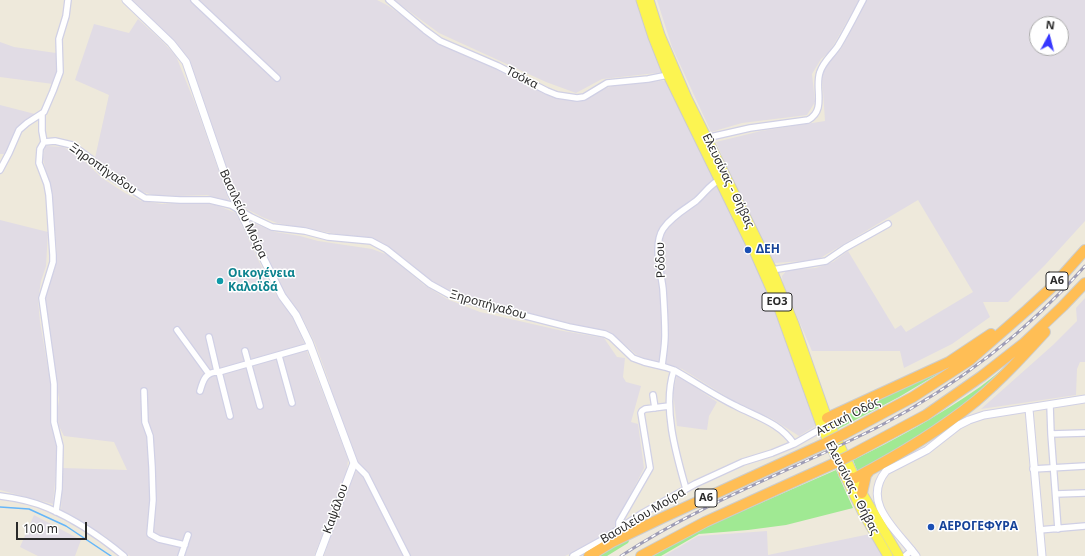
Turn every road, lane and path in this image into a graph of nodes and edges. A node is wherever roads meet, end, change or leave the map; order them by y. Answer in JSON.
{"nodes":[{"id":1,"x":68,"y":0,"type":"edge"},
{"id":2,"x":126,"y":0,"type":"edge"},
{"id":3,"x":194,"y":0,"type":"edge"},
{"id":4,"x":389,"y":0,"type":"edge"},
{"id":5,"x":640,"y":0,"type":"edge"},
{"id":6,"x":649,"y":0,"type":"edge"},
{"id":7,"x":863,"y":0,"type":"edge"},
{"id":8,"x":668,"y":75,"type":"junction"},
{"id":9,"x":277,"y":78,"type":"dead end"},
{"id":10,"x":42,"y":114,"type":"junction"},
{"id":11,"x":703,"y":139,"type":"junction"},
{"id":12,"x":44,"y":142,"type":"junction"},
{"id":13,"x":0,"y":170,"type":"edge"},
{"id":14,"x":723,"y":178,"type":"junction"},
{"id":15,"x":238,"y":209,"type":"junction"},
{"id":16,"x":888,"y":224,"type":"dead end"},
{"id":17,"x":1085,"y":250,"type":"edge"},
{"id":18,"x":772,"y":270,"type":"junction"},
{"id":19,"x":1085,"y":284,"type":"edge"},
{"id":20,"x":1063,"y":306,"type":"junction"},
{"id":21,"x":1027,"y":310,"type":"junction"},
{"id":22,"x":176,"y":330,"type":"dead end"},
{"id":23,"x":209,"y":337,"type":"dead end"},
{"id":24,"x":310,"y":346,"type":"junction"},
{"id":25,"x":245,"y":351,"type":"dead end"},
{"id":26,"x":279,"y":356,"type":"junction"},
{"id":27,"x":248,"y":364,"type":"junction"},
{"id":28,"x":662,"y":366,"type":"junction"},
{"id":29,"x":674,"y":370,"type":"junction"},
{"id":30,"x":218,"y":372,"type":"junction"},
{"id":31,"x":209,"y":374,"type":"junction"},
{"id":32,"x":144,"y":391,"type":"dead end"},
{"id":33,"x":200,"y":391,"type":"dead end"},
{"id":34,"x":653,"y":395,"type":"dead end"},
{"id":35,"x":1085,"y":399,"type":"edge"},
{"id":36,"x":292,"y":403,"type":"dead end"},
{"id":37,"x":1050,"y":405,"type":"junction"},
{"id":38,"x":260,"y":406,"type":"dead end"},
{"id":39,"x":669,"y":406,"type":"junction"},
{"id":40,"x":655,"y":408,"type":"junction"},
{"id":41,"x":1029,"y":408,"type":"junction"},
{"id":42,"x":230,"y":416,"type":"dead end"},
{"id":43,"x":827,"y":418,"type":"junction"},
{"id":44,"x":822,"y":428,"type":"junction"},
{"id":45,"x":1085,"y":433,"type":"edge"},
{"id":46,"x":1051,"y":434,"type":"junction"},
{"id":47,"x":794,"y":444,"type":"junction"},
{"id":48,"x":354,"y":462,"type":"junction"},
{"id":49,"x":1085,"y":466,"type":"edge"},
{"id":50,"x":1054,"y":468,"type":"junction"},
{"id":51,"x":1033,"y":469,"type":"junction"},
{"id":52,"x":870,"y":470,"type":"junction"},
{"id":53,"x":844,"y":474,"type":"junction"},
{"id":54,"x":855,"y":478,"type":"junction"},
{"id":55,"x":686,"y":489,"type":"junction"},
{"id":56,"x":862,"y":493,"type":"junction"},
{"id":57,"x":1085,"y":493,"type":"edge"},
{"id":58,"x":1056,"y":494,"type":"junction"},
{"id":59,"x":0,"y":496,"type":"edge"},
{"id":60,"x":56,"y":512,"type":"junction"},
{"id":61,"x":1085,"y":526,"type":"edge"},
{"id":62,"x":1058,"y":529,"type":"junction"},
{"id":63,"x":619,"y":530,"type":"junction"},
{"id":64,"x":1040,"y":530,"type":"junction"},
{"id":65,"x":188,"y":535,"type":"dead end"},
{"id":66,"x":185,"y":545,"type":"junction"},
{"id":67,"x":914,"y":553,"type":"edge"},
{"id":68,"x":124,"y":556,"type":"edge"},
{"id":69,"x":181,"y":556,"type":"edge"},
{"id":70,"x":319,"y":556,"type":"edge"},
{"id":71,"x":407,"y":556,"type":"edge"},
{"id":72,"x":573,"y":556,"type":"edge"},
{"id":73,"x":589,"y":556,"type":"edge"},
{"id":74,"x":641,"y":556,"type":"edge"},
{"id":75,"x":888,"y":556,"type":"edge"},
{"id":76,"x":899,"y":556,"type":"edge"},
{"id":77,"x":905,"y":556,"type":"edge"},
{"id":78,"x":1042,"y":556,"type":"edge"}],
"edges":[{"from":1,"to":10,"type":"street"},
{"from":2,"to":15,"type":"street","name":"Βασιλείου Μοίρα"},
{"from":3,"to":9,"type":"street"},
{"from":4,"to":8,"type":"street","name":"Τσόκα"},
{"from":5,"to":8,"type":"main road","name":"Ελευσίνας - Θήβας","number":"ΕΟ3"},
{"from":6,"to":11,"type":"main road","name":"Ελευσίνας - Θήβας","number":"ΕΟ3"},
{"from":7,"to":11,"type":"street"},
{"from":8,"to":11,"type":"main road","name":"Ελευσίνας - Θήβας","number":"ΕΟ3"},
{"from":10,"to":12,"type":"street"},
{"from":10,"to":13,"type":"street"},
{"from":11,"to":14,"type":"main road","name":"Ελευσίνας - Θήβας","number":"ΕΟ3"},
{"from":12,"to":15,"type":"street","name":"Ξηροπήγαδου"},
{"from":12,"to":60,"type":"street"},
{"from":14,"to":18,"type":"main road","name":"Ελευσίνας - Θήβας","number":"ΕΟ3"},
{"from":14,"to":28,"type":"street","name":"Ρόδου"},
{"from":14,"to":44,"type":"main road","name":"Ελευσίνας - Θήβας","number":"ΕΟ3"},
{"from":15,"to":24,"type":"street","name":"Βασιλείου Μοίρα"},
{"from":15,"to":28,"type":"street","name":"Ξηροπήγαδου"},
{"from":16,"to":18,"type":"street"},
{"from":17,"to":21,"type":"highway","name":"Αττική Οδός","number":"Α6"},
{"from":18,"to":43,"type":"main road","name":"Ελευσίνας - Θήβας","number":"ΕΟ3"},
{"from":19,"to":20,"type":"highway","number":"Α6"},
{"from":20,"to":52,"type":"highway"},
{"from":20,"to":74,"type":"highway","number":"Α6","bridge":true},
{"from":21,"to":43,"type":"highway"},
{"from":21,"to":73,"type":"highway","name":"Αττική Οδός","number":"Α6","bridge":true},
{"from":22,"to":31,"type":"street"},
{"from":23,"to":30,"type":"street"},
{"from":24,"to":26,"type":"street"},
{"from":24,"to":48,"type":"street","name":"Βασιλείου Μοίρα"},
{"from":25,"to":27,"type":"street"},
{"from":26,"to":27,"type":"street"},
{"from":26,"to":36,"type":"street"},
{"from":27,"to":30,"type":"street"},
{"from":27,"to":38,"type":"street"},
{"from":28,"to":29,"type":"street","name":"Ξηροπήγαδου"},
{"from":29,"to":39,"type":"street"},
{"from":29,"to":47,"type":"street","name":"Ξηροπήγαδου"},
{"from":30,"to":31,"type":"street"},
{"from":30,"to":42,"type":"street"},
{"from":31,"to":33,"type":"street"},
{"from":32,"to":66,"type":"street"},
{"from":34,"to":40,"type":"street"},
{"from":35,"to":37,"type":"street"},
{"from":37,"to":41,"type":"street"},
{"from":37,"to":46,"type":"street"},
{"from":39,"to":40,"type":"street"},
{"from":39,"to":55,"type":"street"},
{"from":40,"to":63,"type":"street"},
{"from":41,"to":51,"type":"street"},
{"from":41,"to":67,"type":"street"},
{"from":43,"to":44,"type":"main road"},
{"from":43,"to":54,"type":"main road","name":"Ελευσίνας - Θήβας","number":"ΕΟ3"},
{"from":44,"to":47,"type":"street","name":"Βασιλείου Μοίρα"},
{"from":44,"to":53,"type":"main road","name":"Ελευσίνας - Θήβας","number":"ΕΟ3"},
{"from":45,"to":46,"type":"street"},
{"from":46,"to":50,"type":"street"},
{"from":47,"to":55,"type":"street","name":"Βασιλείου Μοίρα"},
{"from":48,"to":70,"type":"street","name":"Καψάλου"},
{"from":48,"to":71,"type":"street"},
{"from":49,"to":50,"type":"street"},
{"from":50,"to":51,"type":"street"},
{"from":50,"to":58,"type":"street"},
{"from":51,"to":64,"type":"street"},
{"from":52,"to":54,"type":"highway"},
{"from":52,"to":56,"type":"highway"},
{"from":53,"to":54,"type":"highway"},
{"from":53,"to":75,"type":"main road","name":"Ελευσίνας - Θήβας","number":"ΕΟ3"},
{"from":54,"to":56,"type":"main road","name":"Ελευσίνας - Θήβας","number":"ΕΟ3"},
{"from":55,"to":63,"type":"street","name":"Βασιλείου Μοίρα"},
{"from":56,"to":76,"type":"main road","name":"Ελευσίνας - Θήβας","number":"ΕΟ3"},
{"from":57,"to":58,"type":"street"},
{"from":58,"to":62,"type":"street"},
{"from":59,"to":60,"type":"street"},
{"from":60,"to":68,"type":"street"},
{"from":61,"to":62,"type":"street"},
{"from":62,"to":64,"type":"street"},
{"from":63,"to":72,"type":"street","name":"Βασιλείου Μοίρα"},
{"from":64,"to":78,"type":"street"},
{"from":65,"to":66,"type":"street"},
{"from":66,"to":69,"type":"street"},
{"from":67,"to":77,"type":"street"}]}
